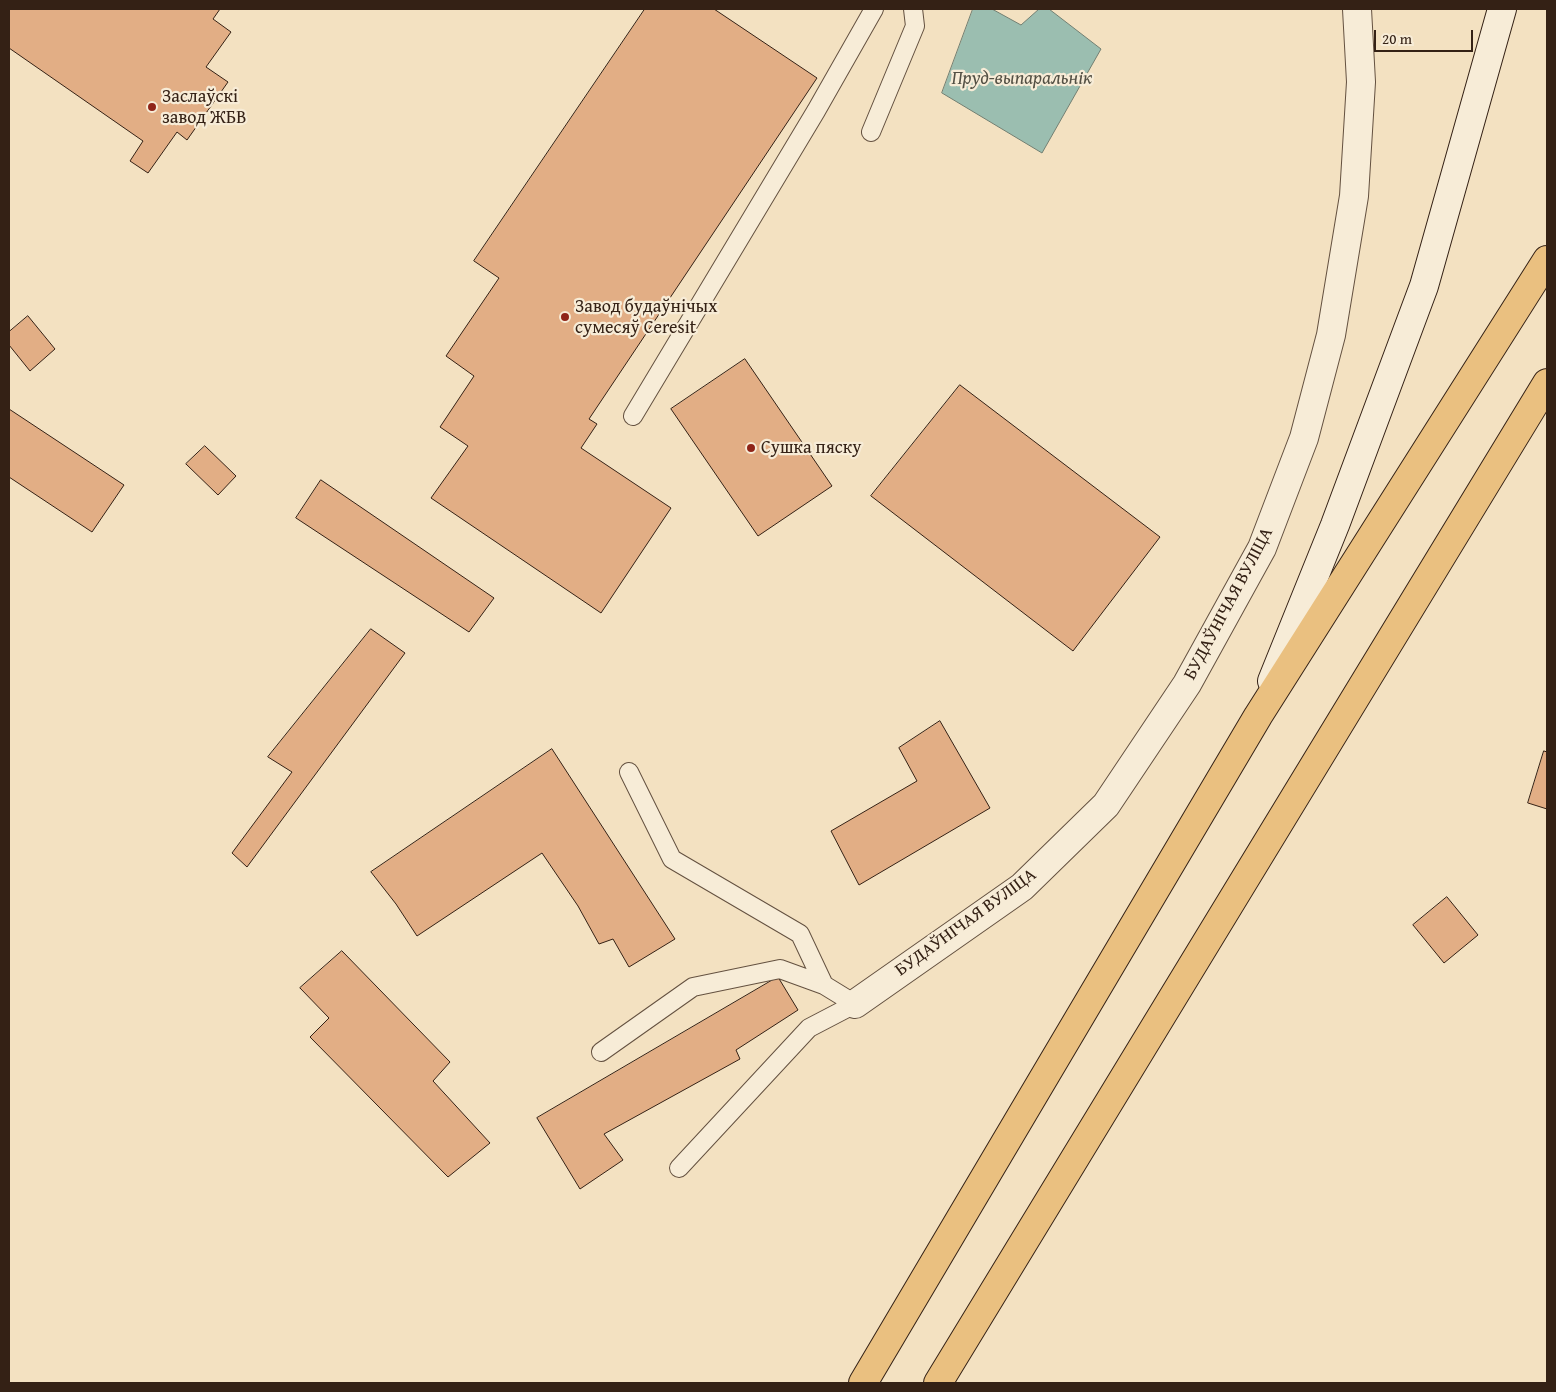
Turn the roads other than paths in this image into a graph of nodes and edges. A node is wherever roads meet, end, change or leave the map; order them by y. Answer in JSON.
{"nodes":[{"id":1,"x":874,"y":9,"type":"edge"},
{"id":2,"x":913,"y":9,"type":"edge"},
{"id":3,"x":1357,"y":9,"type":"edge"},
{"id":4,"x":1502,"y":9,"type":"edge"},
{"id":5,"x":871,"y":132,"type":"dead end"},
{"id":6,"x":1547,"y":260,"type":"edge"},
{"id":7,"x":1547,"y":383,"type":"edge"},
{"id":8,"x":633,"y":416,"type":"dead end"},
{"id":9,"x":1258,"y":716,"type":"junction"},
{"id":10,"x":629,"y":772,"type":"dead end"},
{"id":11,"x":824,"y":985,"type":"junction"},
{"id":12,"x":855,"y":1004,"type":"junction"},
{"id":13,"x":601,"y":1052,"type":"dead end"},
{"id":14,"x":679,"y":1168,"type":"dead end"},
{"id":15,"x":863,"y":1383,"type":"edge"},
{"id":16,"x":938,"y":1383,"type":"edge"}],
"edges":[{"from":1,"to":8,"type":"lane"},
{"from":2,"to":5,"type":"lane"},
{"from":3,"to":12,"type":"street","name":"БУДАЎНІЧАЯ ВУЛІЦА"},
{"from":4,"to":9,"type":"street"},
{"from":6,"to":9,"type":"highway"},
{"from":7,"to":16,"type":"highway"},
{"from":9,"to":15,"type":"highway"},
{"from":10,"to":11,"type":"lane"},
{"from":11,"to":12,"type":"lane"},
{"from":11,"to":13,"type":"lane"},
{"from":12,"to":14,"type":"lane"}]}
